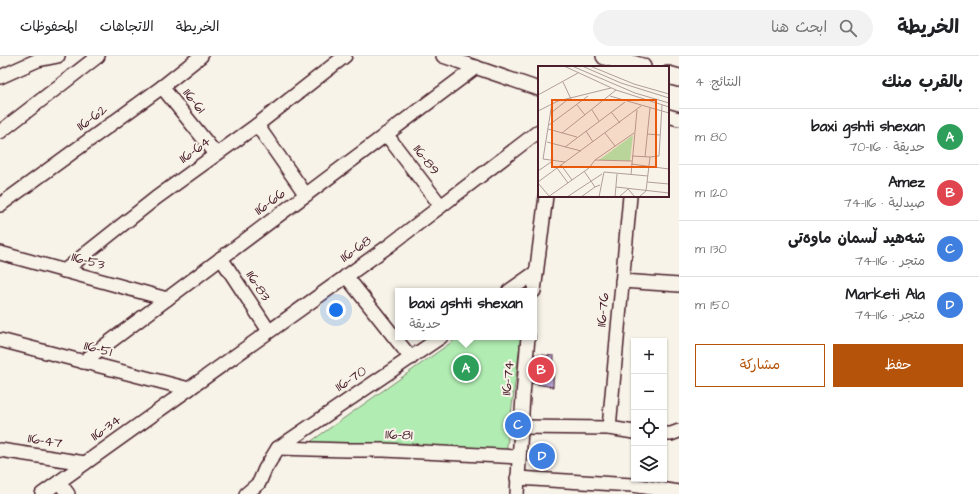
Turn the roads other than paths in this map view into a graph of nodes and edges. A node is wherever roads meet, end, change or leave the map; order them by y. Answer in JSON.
{"nodes":[{"id":1,"x":58,"y":56,"type":"edge"},
{"id":2,"x":98,"y":56,"type":"edge"},
{"id":3,"x":201,"y":56,"type":"edge"},
{"id":4,"x":345,"y":56,"type":"edge"},
{"id":5,"x":444,"y":56,"type":"edge"},
{"id":6,"x":605,"y":56,"type":"edge"},
{"id":7,"x":639,"y":66,"type":"edge"},
{"id":8,"x":476,"y":67,"type":"junction"},
{"id":9,"x":669,"y":75,"type":"edge"},
{"id":10,"x":0,"y":77,"type":"edge"},
{"id":11,"x":679,"y":78,"type":"edge"},
{"id":12,"x":162,"y":87,"type":"junction"},
{"id":13,"x":538,"y":89,"type":"edge"},
{"id":14,"x":669,"y":116,"type":"edge"},
{"id":15,"x":679,"y":119,"type":"edge"},
{"id":16,"x":257,"y":125,"type":"junction"},
{"id":17,"x":0,"y":132,"type":"edge"},
{"id":18,"x":538,"y":132,"type":"edge"},
{"id":19,"x":386,"y":134,"type":"junction"},
{"id":20,"x":216,"y":154,"type":"junction"},
{"id":21,"x":306,"y":195,"type":"junction"},
{"id":22,"x":546,"y":197,"type":"edge"},
{"id":23,"x":630,"y":197,"type":"edge"},
{"id":24,"x":0,"y":205,"type":"edge"},
{"id":25,"x":441,"y":206,"type":"junction"},
{"id":26,"x":0,"y":253,"type":"edge"},
{"id":27,"x":221,"y":258,"type":"junction"},
{"id":28,"x":64,"y":271,"type":"junction"},
{"id":29,"x":536,"y":272,"type":"junction"},
{"id":30,"x":346,"y":276,"type":"junction"},
{"id":31,"x":622,"y":281,"type":"junction"},
{"id":32,"x":679,"y":286,"type":"edge"},
{"id":33,"x":513,"y":288,"type":"edge"},
{"id":34,"x":534,"y":288,"type":"edge"},
{"id":35,"x":167,"y":299,"type":"junction"},
{"id":36,"x":269,"y":332,"type":"junction"},
{"id":37,"x":395,"y":338,"type":"edge"},
{"id":38,"x":0,"y":340,"type":"edge"},
{"id":39,"x":397,"y":340,"type":"edge"},
{"id":40,"x":437,"y":340,"type":"edge"},
{"id":41,"x":528,"y":340,"type":"edge"},
{"id":42,"x":411,"y":358,"type":"junction"},
{"id":43,"x":83,"y":362,"type":"junction"},
{"id":44,"x":189,"y":389,"type":"junction"},
{"id":45,"x":520,"y":427,"type":"junction"},
{"id":46,"x":609,"y":428,"type":"junction"},
{"id":47,"x":631,"y":432,"type":"edge"},
{"id":48,"x":679,"y":432,"type":"edge"},
{"id":49,"x":667,"y":434,"type":"edge"},
{"id":50,"x":278,"y":448,"type":"junction"},
{"id":51,"x":3,"y":453,"type":"edge"},
{"id":52,"x":519,"y":457,"type":"junction"},
{"id":53,"x":85,"y":463,"type":"junction"},
{"id":54,"x":517,"y":478,"type":"junction"},
{"id":55,"x":59,"y":482,"type":"junction"},
{"id":56,"x":632,"y":484,"type":"edge"},
{"id":57,"x":679,"y":492,"type":"edge"},
{"id":58,"x":42,"y":494,"type":"edge"},
{"id":59,"x":68,"y":494,"type":"edge"},
{"id":60,"x":246,"y":494,"type":"edge"},
{"id":61,"x":516,"y":494,"type":"edge"}],
"edges":[{"from":1,"to":10,"type":"street"},
{"from":2,"to":17,"type":"street"},
{"from":3,"to":12,"type":"street","name":"116-62"},
{"from":4,"to":16,"type":"street","name":"116-64"},
{"from":5,"to":8,"type":"street"},
{"from":6,"to":7,"type":"main road"},
{"from":8,"to":13,"type":"street"},
{"from":8,"to":19,"type":"street","name":"116-66"},
{"from":9,"to":11,"type":"main road"},
{"from":12,"to":20,"type":"street","name":"116-61"},
{"from":12,"to":24,"type":"street","name":"116-62"},
{"from":14,"to":15,"type":"street"},
{"from":16,"to":20,"type":"street","name":"116-64"},
{"from":16,"to":21,"type":"street"},
{"from":18,"to":25,"type":"street","name":"116-68"},
{"from":19,"to":21,"type":"street","name":"116-66"},
{"from":19,"to":25,"type":"street","name":"116-89"},
{"from":20,"to":28,"type":"street","name":"116-64"},
{"from":21,"to":27,"type":"street","name":"116-66"},
{"from":22,"to":29,"type":"street"},
{"from":23,"to":31,"type":"street","name":"116-76"},
{"from":25,"to":30,"type":"street","name":"116-68"},
{"from":26,"to":28,"type":"street","name":"116-53"},
{"from":27,"to":35,"type":"street","name":"116-66"},
{"from":27,"to":36,"type":"street","name":"116-83"},
{"from":28,"to":35,"type":"street","name":"116-53"},
{"from":29,"to":33,"type":"street"},
{"from":29,"to":34,"type":"street"},
{"from":30,"to":36,"type":"street","name":"116-68"},
{"from":30,"to":37,"type":"street"},
{"from":31,"to":32,"type":"street"},
{"from":31,"to":46,"type":"street","name":"116-76"},
{"from":35,"to":43,"type":"street","name":"116-66"},
{"from":36,"to":44,"type":"street","name":"116-68"},
{"from":38,"to":43,"type":"street","name":"116-51"},
{"from":39,"to":42,"type":"street"},
{"from":40,"to":42,"type":"street","name":"116-70"},
{"from":41,"to":45,"type":"street","name":"116-74"},
{"from":42,"to":50,"type":"street","name":"116-70"},
{"from":43,"to":44,"type":"street","name":"116-51"},
{"from":44,"to":53,"type":"street","name":"116-34"},
{"from":45,"to":46,"type":"street"},
{"from":45,"to":52,"type":"street","name":"116-74"},
{"from":46,"to":47,"type":"street"},
{"from":48,"to":49,"type":"street"},
{"from":50,"to":52,"type":"street","name":"116-81"},
{"from":50,"to":60,"type":"street"},
{"from":51,"to":53,"type":"street","name":"116-47"},
{"from":52,"to":54,"type":"street","name":"116-74"},
{"from":53,"to":55,"type":"street","name":"116-34"},
{"from":54,"to":56,"type":"street"},
{"from":54,"to":61,"type":"street","name":"116-74"},
{"from":55,"to":58,"type":"street","name":"116-34"},
{"from":55,"to":59,"type":"street"},
{"from":56,"to":57,"type":"street"}]}
